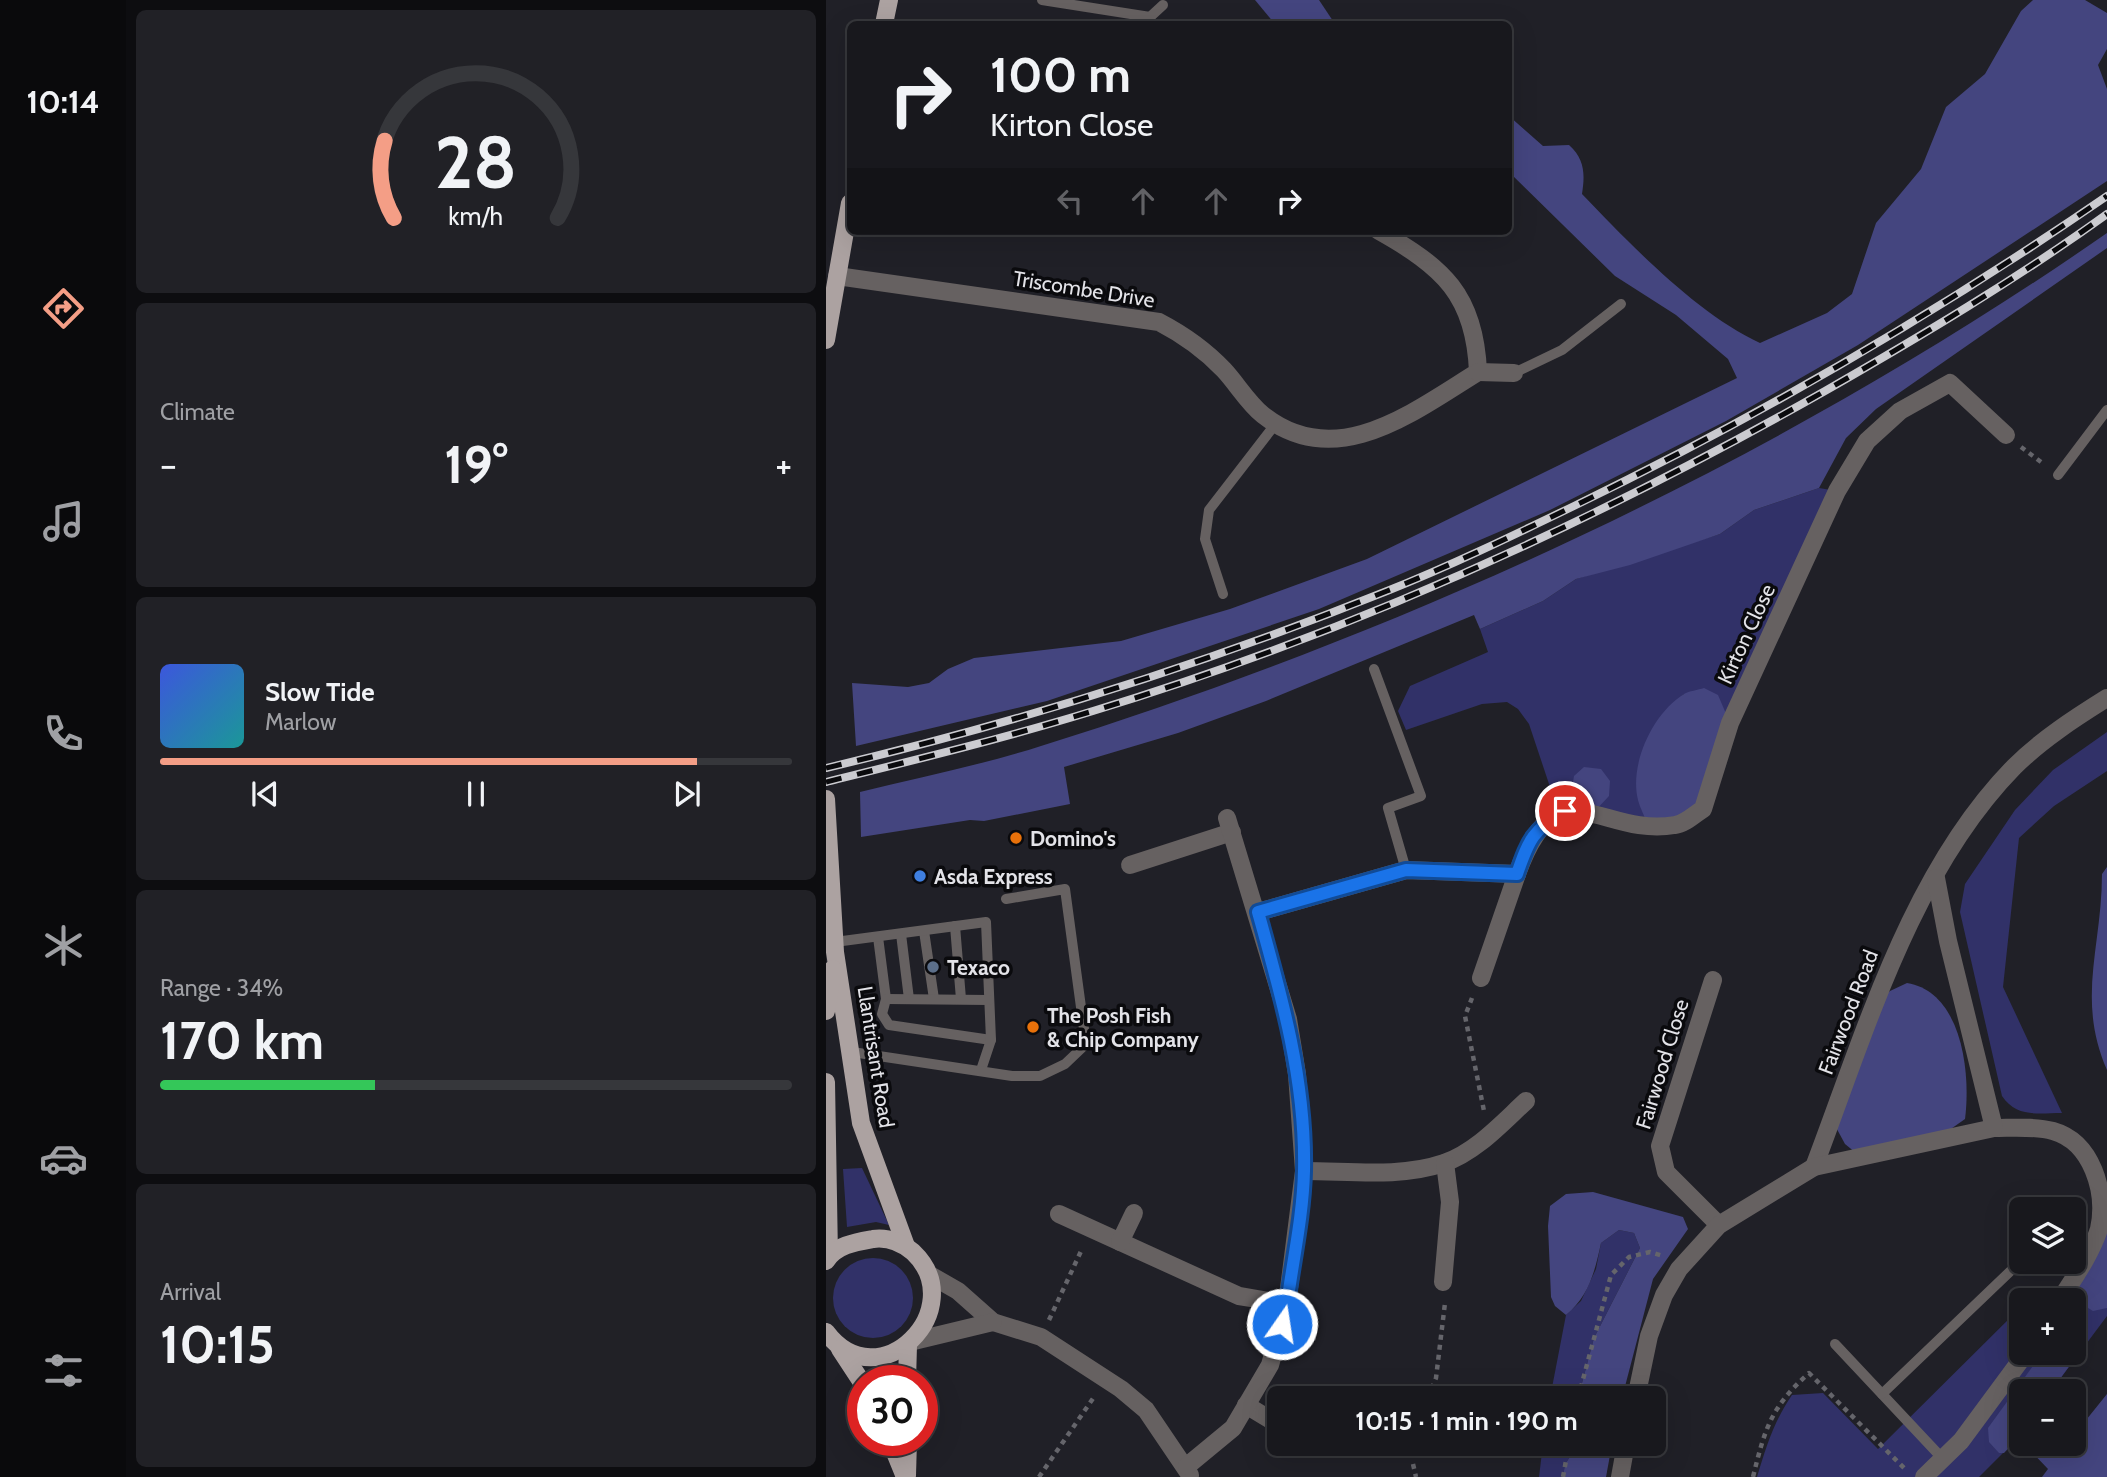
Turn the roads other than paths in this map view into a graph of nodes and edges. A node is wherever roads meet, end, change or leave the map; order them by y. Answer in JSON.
{"nodes":[{"id":1,"x":888,"y":0,"type":"edge"},
{"id":2,"x":1042,"y":0,"type":"edge"},
{"id":3,"x":1163,"y":5,"type":"dead end"},
{"id":4,"x":884,"y":21,"type":"edge"},
{"id":5,"x":847,"y":220,"type":"edge"},
{"id":6,"x":1384,"y":235,"type":"edge"},
{"id":7,"x":837,"y":276,"type":"junction"},
{"id":8,"x":1621,"y":304,"type":"dead end"},
{"id":9,"x":826,"y":340,"type":"edge"},
{"id":10,"x":1478,"y":372,"type":"junction"},
{"id":11,"x":1514,"y":373,"type":"joint"},
{"id":12,"x":2107,"y":410,"type":"edge"},
{"id":13,"x":1277,"y":422,"type":"junction"},
{"id":14,"x":2007,"y":435,"type":"road end"},
{"id":15,"x":2058,"y":475,"type":"road end"},
{"id":16,"x":1223,"y":594,"type":"dead end"},
{"id":17,"x":1374,"y":669,"type":"dead end"},
{"id":18,"x":2107,"y":698,"type":"edge"},
{"id":19,"x":826,"y":799,"type":"edge"},
{"id":20,"x":1130,"y":864,"type":"dead end"},
{"id":21,"x":1406,"y":870,"type":"junction"},
{"id":22,"x":1517,"y":874,"type":"junction"},
{"id":23,"x":1936,"y":878,"type":"junction"},
{"id":24,"x":1006,"y":899,"type":"dead end"},
{"id":25,"x":1258,"y":912,"type":"junction"},
{"id":26,"x":955,"y":926,"type":"junction"},
{"id":27,"x":924,"y":931,"type":"junction"},
{"id":28,"x":901,"y":934,"type":"junction"},
{"id":29,"x":878,"y":937,"type":"junction"},
{"id":30,"x":835,"y":947,"type":"junction"},
{"id":31,"x":1481,"y":978,"type":"road end"},
{"id":32,"x":1713,"y":980,"type":"dead end"},
{"id":33,"x":886,"y":999,"type":"junction"},
{"id":34,"x":908,"y":999,"type":"junction"},
{"id":35,"x":934,"y":999,"type":"junction"},
{"id":36,"x":961,"y":999,"type":"junction"},
{"id":37,"x":989,"y":999,"type":"junction"},
{"id":38,"x":826,"y":1011,"type":"edge"},
{"id":39,"x":991,"y":1040,"type":"junction"},
{"id":40,"x":852,"y":1052,"type":"junction"},
{"id":41,"x":981,"y":1070,"type":"junction"},
{"id":42,"x":826,"y":1082,"type":"edge"},
{"id":43,"x":1526,"y":1101,"type":"dead end"},
{"id":44,"x":1994,"y":1128,"type":"junction"},
{"id":45,"x":1446,"y":1163,"type":"junction"},
{"id":46,"x":1814,"y":1167,"type":"junction"},
{"id":47,"x":1304,"y":1171,"type":"junction"},
{"id":48,"x":1134,"y":1213,"type":"dead end"},
{"id":49,"x":1059,"y":1214,"type":"dead end"},
{"id":50,"x":1719,"y":1225,"type":"junction"},
{"id":51,"x":1119,"y":1241,"type":"junction"},
{"id":52,"x":906,"y":1246,"type":"junction"},
{"id":53,"x":827,"y":1258,"type":"edge"},
{"id":54,"x":2009,"y":1272,"type":"edge"},
{"id":55,"x":930,"y":1275,"type":"junction"},
{"id":56,"x":1443,"y":1282,"type":"road end"},
{"id":57,"x":2066,"y":1288,"type":"edge"},
{"id":58,"x":1287,"y":1304,"type":"junction"},
{"id":59,"x":993,"y":1322,"type":"junction"},
{"id":60,"x":831,"y":1338,"type":"edge"},
{"id":61,"x":911,"y":1343,"type":"junction"},
{"id":62,"x":1835,"y":1344,"type":"dead end"},
{"id":63,"x":850,"y":1365,"type":"edge"},
{"id":64,"x":909,"y":1365,"type":"edge"},
{"id":65,"x":2017,"y":1365,"type":"edge"},
{"id":66,"x":1639,"y":1386,"type":"edge"},
{"id":67,"x":1882,"y":1394,"type":"junction"},
{"id":68,"x":1246,"y":1405,"type":"junction"},
{"id":69,"x":1267,"y":1417,"type":"edge"},
{"id":70,"x":897,"y":1456,"type":"edge"},
{"id":71,"x":907,"y":1456,"type":"edge"},
{"id":72,"x":1624,"y":1456,"type":"edge"},
{"id":73,"x":1942,"y":1458,"type":"junction"},
{"id":74,"x":1189,"y":1472,"type":"edge"},
{"id":75,"x":906,"y":1477,"type":"edge"},
{"id":76,"x":1620,"y":1477,"type":"edge"},
{"id":77,"x":1924,"y":1477,"type":"edge"}],
"edges":[{"from":1,"to":4,"type":"main road"},
{"from":2,"to":3,"type":"lane"},
{"from":5,"to":7,"type":"main road"},
{"from":6,"to":10,"type":"street"},
{"from":7,"to":9,"type":"main road"},
{"from":7,"to":13,"type":"street","name":"Triscombe Drive"},
{"from":8,"to":11,"type":"lane"},
{"from":10,"to":11,"type":"street"},
{"from":10,"to":13,"type":"street","name":"Triscombe Drive"},
{"from":12,"to":15,"type":"lane"},
{"from":13,"to":16,"type":"lane"},
{"from":14,"to":22,"type":"street","name":"Kirton Close"},
{"from":17,"to":21,"type":"lane"},
{"from":18,"to":23,"type":"street","name":"Fairwood Road"},
{"from":19,"to":30,"type":"main road","name":"Llantrisant Road"},
{"from":20,"to":25,"type":"street"},
{"from":21,"to":22,"type":"street"},
{"from":21,"to":25,"type":"street"},
{"from":22,"to":31,"type":"street","name":"Kirton Close"},
{"from":23,"to":44,"type":"street"},
{"from":23,"to":46,"type":"street","name":"Fairwood Road"},
{"from":24,"to":41,"type":"lane"},
{"from":25,"to":47,"type":"street"},
{"from":26,"to":27,"type":"lane"},
{"from":26,"to":36,"type":"lane"},
{"from":26,"to":37,"type":"lane"},
{"from":27,"to":28,"type":"lane"},
{"from":27,"to":35,"type":"lane"},
{"from":28,"to":29,"type":"lane"},
{"from":28,"to":34,"type":"lane"},
{"from":29,"to":30,"type":"lane"},
{"from":29,"to":33,"type":"lane"},
{"from":30,"to":38,"type":"main road","name":"Llantrisant Road"},
{"from":30,"to":40,"type":"main road","name":"Llantrisant Road"},
{"from":32,"to":50,"type":"street","name":"Fairwood Close"},
{"from":33,"to":34,"type":"lane"},
{"from":33,"to":39,"type":"lane"},
{"from":34,"to":35,"type":"lane"},
{"from":35,"to":36,"type":"lane"},
{"from":36,"to":37,"type":"lane"},
{"from":37,"to":39,"type":"lane"},
{"from":39,"to":41,"type":"lane"},
{"from":40,"to":41,"type":"lane"},
{"from":40,"to":52,"type":"main road","name":"Llantrisant Road"},
{"from":42,"to":53,"type":"main road"},
{"from":43,"to":45,"type":"street"},
{"from":44,"to":46,"type":"street"},
{"from":44,"to":57,"type":"street"},
{"from":45,"to":47,"type":"street"},
{"from":45,"to":56,"type":"street"},
{"from":46,"to":50,"type":"street"},
{"from":47,"to":58,"type":"street"},
{"from":48,"to":51,"type":"street"},
{"from":49,"to":51,"type":"street"},
{"from":50,"to":66,"type":"street"},
{"from":51,"to":58,"type":"street"},
{"from":52,"to":53,"type":"main road"},
{"from":52,"to":55,"type":"main road","name":"Llantrisant Road"},
{"from":54,"to":67,"type":"lane"},
{"from":55,"to":59,"type":"street"},
{"from":55,"to":61,"type":"main road"},
{"from":58,"to":68,"type":"street"},
{"from":59,"to":61,"type":"street"},
{"from":59,"to":74,"type":"street"},
{"from":60,"to":61,"type":"main road"},
{"from":60,"to":63,"type":"main road"},
{"from":61,"to":64,"type":"main road"},
{"from":62,"to":67,"type":"lane"},
{"from":65,"to":73,"type":"street"},
{"from":67,"to":73,"type":"lane"},
{"from":68,"to":69,"type":"street"},
{"from":68,"to":74,"type":"street"},
{"from":70,"to":75,"type":"main road"},
{"from":71,"to":75,"type":"main road"},
{"from":72,"to":76,"type":"street"},
{"from":73,"to":77,"type":"street"}]}
